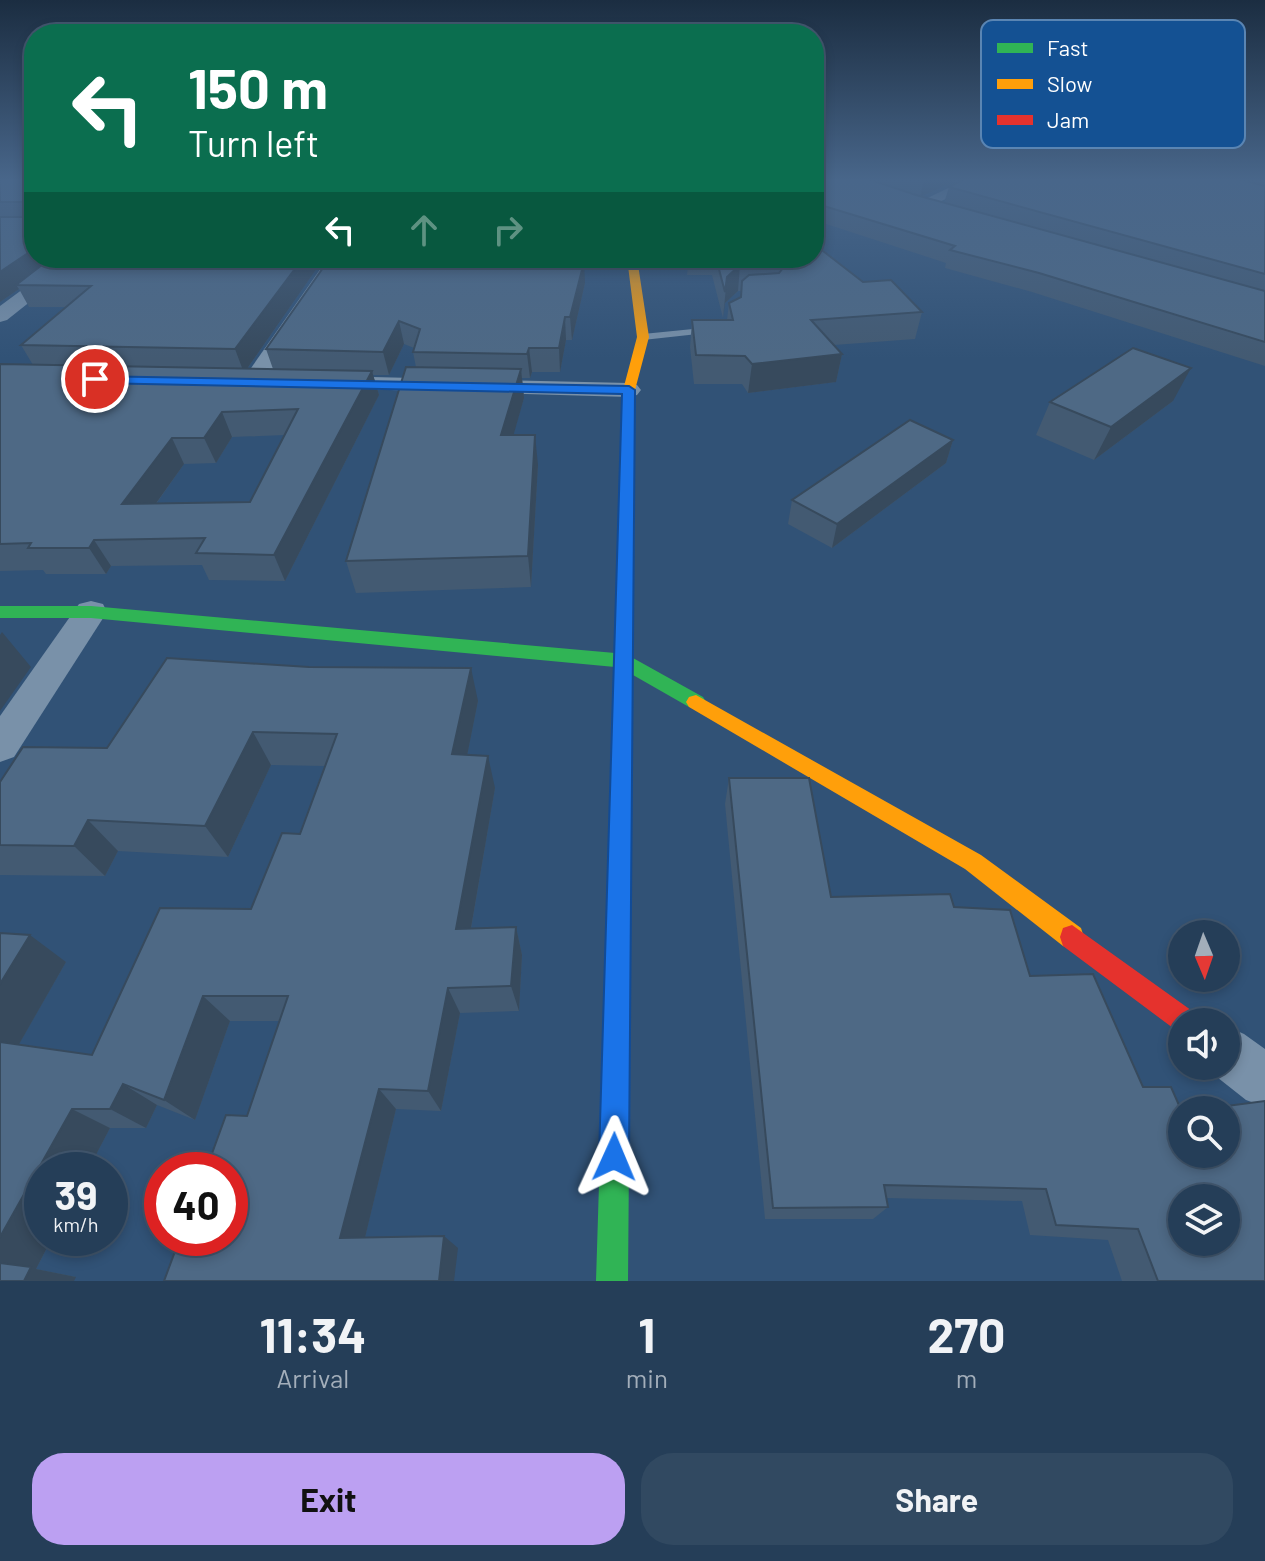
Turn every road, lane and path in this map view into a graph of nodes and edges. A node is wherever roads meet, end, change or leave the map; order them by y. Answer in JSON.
{"nodes":[{"id":1,"x":63,"y":268,"type":"edge"},
{"id":2,"x":330,"y":268,"type":"edge"},
{"id":3,"x":633,"y":268,"type":"edge"},
{"id":4,"x":0,"y":316,"type":"edge"},
{"id":5,"x":720,"y":326,"type":"edge"},
{"id":6,"x":643,"y":337,"type":"junction"},
{"id":7,"x":629,"y":390,"type":"junction"},
{"id":8,"x":0,"y":612,"type":"edge"},
{"id":9,"x":91,"y":612,"type":"junction"},
{"id":10,"x":624,"y":661,"type":"junction"},
{"id":11,"x":0,"y":746,"type":"edge"},
{"id":12,"x":1168,"y":1008,"type":"edge"},
{"id":13,"x":1240,"y":1062,"type":"edge"},
{"id":14,"x":1265,"y":1081,"type":"edge"},
{"id":15,"x":612,"y":1281,"type":"edge"}],
"edges":[{"from":1,"to":4,"type":"street"},
{"from":2,"to":7,"type":"street"},
{"from":3,"to":6,"type":"street"},
{"from":5,"to":6,"type":"lane"},
{"from":6,"to":7,"type":"street"},
{"from":7,"to":10,"type":"street"},
{"from":8,"to":9,"type":"street"},
{"from":9,"to":10,"type":"street"},
{"from":9,"to":11,"type":"street"},
{"from":10,"to":12,"type":"street"},
{"from":10,"to":15,"type":"street"},
{"from":13,"to":14,"type":"street"}]}
